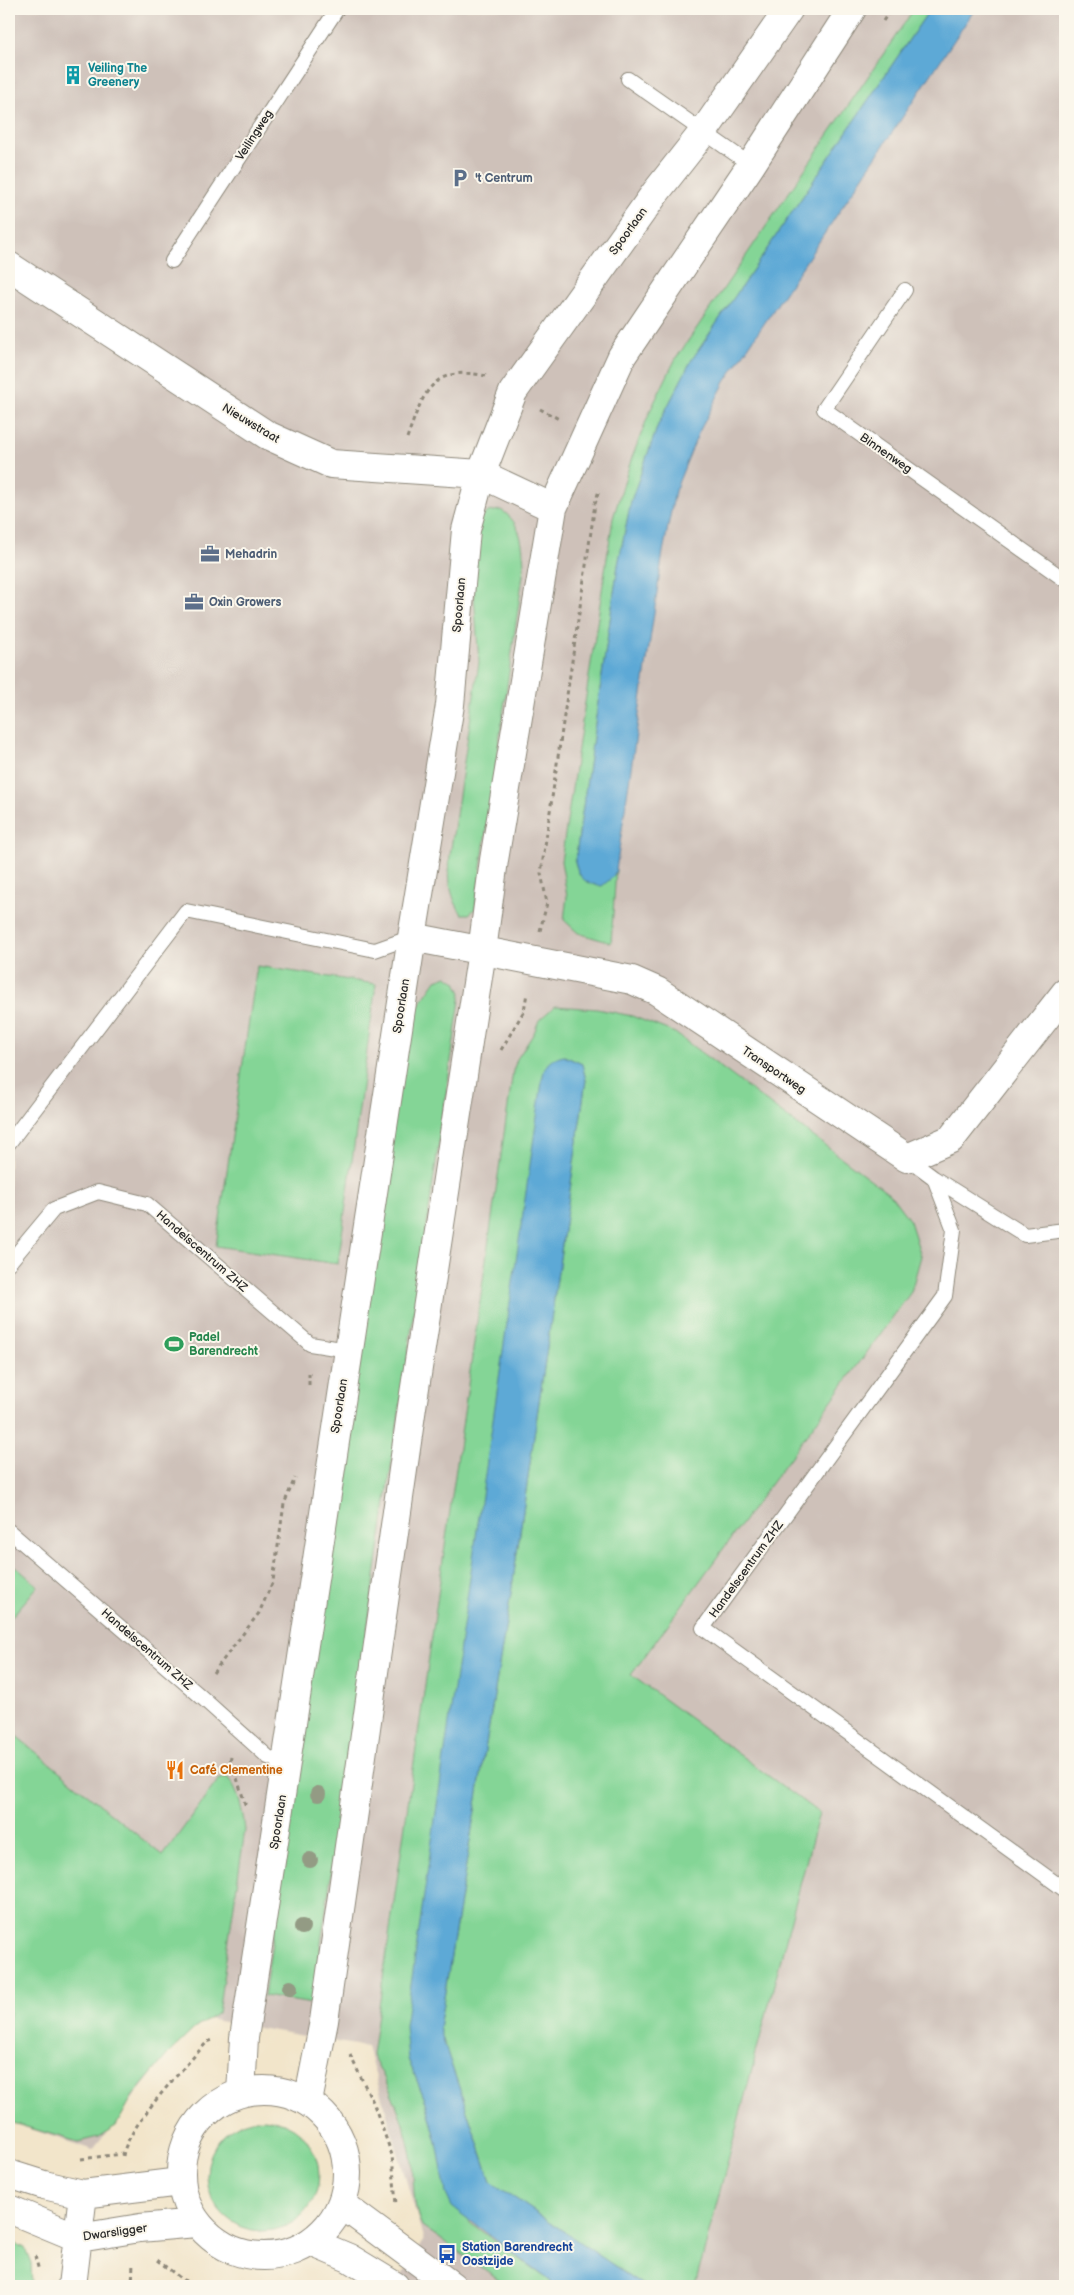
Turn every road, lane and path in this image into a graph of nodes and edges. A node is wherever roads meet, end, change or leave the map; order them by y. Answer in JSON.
{"nodes":[{"id":1,"x":337,"y":9,"type":"edge"},
{"id":2,"x":789,"y":9,"type":"edge"},
{"id":3,"x":852,"y":9,"type":"edge"},
{"id":4,"x":892,"y":9,"type":"edge"},
{"id":5,"x":879,"y":28,"type":"dead end"},
{"id":6,"x":628,"y":79,"type":"dead end"},
{"id":7,"x":704,"y":131,"type":"junction"},
{"id":8,"x":751,"y":165,"type":"junction"},
{"id":9,"x":172,"y":260,"type":"dead end"},
{"id":10,"x":9,"y":266,"type":"edge"},
{"id":11,"x":905,"y":290,"type":"dead end"},
{"id":12,"x":481,"y":474,"type":"junction"},
{"id":13,"x":600,"y":486,"type":"dead end"},
{"id":14,"x":552,"y":508,"type":"junction"},
{"id":15,"x":1065,"y":580,"type":"edge"},
{"id":16,"x":412,"y":937,"type":"junction"},
{"id":17,"x":482,"y":951,"type":"junction"},
{"id":18,"x":533,"y":962,"type":"junction"},
{"id":19,"x":1065,"y":993,"type":"edge"},
{"id":20,"x":500,"y":1051,"type":"dead end"},
{"id":21,"x":9,"y":1143,"type":"edge"},
{"id":22,"x":906,"y":1158,"type":"junction"},
{"id":23,"x":934,"y":1178,"type":"junction"},
{"id":24,"x":1065,"y":1230,"type":"edge"},
{"id":25,"x":9,"y":1263,"type":"edge"},
{"id":26,"x":348,"y":1350,"type":"junction"},
{"id":27,"x":298,"y":1470,"type":"dead end"},
{"id":28,"x":9,"y":1531,"type":"edge"},
{"id":29,"x":198,"y":1694,"type":"junction"},
{"id":30,"x":287,"y":1764,"type":"junction"},
{"id":31,"x":1065,"y":1890,"type":"edge"},
{"id":32,"x":244,"y":2038,"type":"junction"},
{"id":33,"x":318,"y":2048,"type":"junction"},
{"id":34,"x":241,"y":2093,"type":"junction"},
{"id":35,"x":308,"y":2102,"type":"junction"},
{"id":36,"x":122,"y":2154,"type":"junction"},
{"id":37,"x":79,"y":2159,"type":"dead end"},
{"id":38,"x":9,"y":2174,"type":"edge"},
{"id":39,"x":180,"y":2182,"type":"junction"},
{"id":40,"x":131,"y":2189,"type":"junction"},
{"id":41,"x":83,"y":2194,"type":"junction"},
{"id":42,"x":341,"y":2204,"type":"junction"},
{"id":43,"x":9,"y":2209,"type":"edge"},
{"id":44,"x":196,"y":2223,"type":"junction"},
{"id":45,"x":140,"y":2228,"type":"junction"},
{"id":46,"x":382,"y":2234,"type":"junction"},
{"id":47,"x":79,"y":2238,"type":"junction"},
{"id":48,"x":311,"y":2242,"type":"junction"},
{"id":49,"x":72,"y":2286,"type":"edge"},
{"id":50,"x":203,"y":2286,"type":"edge"},
{"id":51,"x":395,"y":2286,"type":"edge"},
{"id":52,"x":452,"y":2286,"type":"edge"}],
"edges":[{"from":1,"to":9,"type":"lane","name":"Veilingweg"},
{"from":2,"to":7,"type":"street","name":"Spoorlaan"},
{"from":3,"to":8,"type":"street"},
{"from":4,"to":5,"type":"path"},
{"from":6,"to":7,"type":"lane"},
{"from":7,"to":8,"type":"lane"},
{"from":7,"to":12,"type":"street","name":"Spoorlaan"},
{"from":8,"to":14,"type":"street"},
{"from":10,"to":12,"type":"street","name":"Nieuwstraat"},
{"from":11,"to":15,"type":"lane","name":"Binnenweg"},
{"from":12,"to":14,"type":"street","name":"Nieuwstraat"},
{"from":12,"to":16,"type":"street","name":"Spoorlaan"},
{"from":13,"to":18,"type":"path"},
{"from":14,"to":17,"type":"street"},
{"from":16,"to":17,"type":"street","name":"Transportweg"},
{"from":16,"to":21,"type":"lane"},
{"from":16,"to":26,"type":"street","name":"Spoorlaan"},
{"from":17,"to":18,"type":"street","name":"Transportweg"},
{"from":17,"to":33,"type":"street"},
{"from":18,"to":20,"type":"path"},
{"from":18,"to":22,"type":"street","name":"Transportweg"},
{"from":19,"to":22,"type":"street"},
{"from":22,"to":23,"type":"lane"},
{"from":23,"to":24,"type":"lane"},
{"from":23,"to":31,"type":"lane","name":"Handelscentrum ZHZ"},
{"from":25,"to":26,"type":"lane","name":"Handelscentrum ZHZ"},
{"from":26,"to":30,"type":"street","name":"Spoorlaan"},
{"from":27,"to":29,"type":"path"},
{"from":28,"to":29,"type":"lane","name":"Handelscentrum ZHZ"},
{"from":29,"to":30,"type":"lane","name":"Handelscentrum ZHZ"},
{"from":30,"to":32,"type":"street","name":"Spoorlaan"},
{"from":32,"to":34,"type":"street","name":"Spoorlaan"},
{"from":32,"to":36,"type":"path"},
{"from":33,"to":35,"type":"street"},
{"from":33,"to":46,"type":"path"},
{"from":34,"to":35,"type":"street"},
{"from":34,"to":39,"type":"street"},
{"from":35,"to":42,"type":"street"},
{"from":36,"to":37,"type":"path"},
{"from":36,"to":40,"type":"path"},
{"from":38,"to":41,"type":"street"},
{"from":39,"to":40,"type":"street"},
{"from":39,"to":44,"type":"street"},
{"from":40,"to":41,"type":"street"},
{"from":41,"to":47,"type":"street"},
{"from":42,"to":46,"type":"street"},
{"from":42,"to":48,"type":"street"},
{"from":43,"to":47,"type":"street","name":"Dwarsligger"},
{"from":44,"to":45,"type":"street","name":"Dwarsligger"},
{"from":44,"to":48,"type":"street"},
{"from":45,"to":47,"type":"street","name":"Dwarsligger"},
{"from":45,"to":50,"type":"path"},
{"from":46,"to":52,"type":"street"},
{"from":47,"to":49,"type":"street"},
{"from":48,"to":51,"type":"street"}]}
